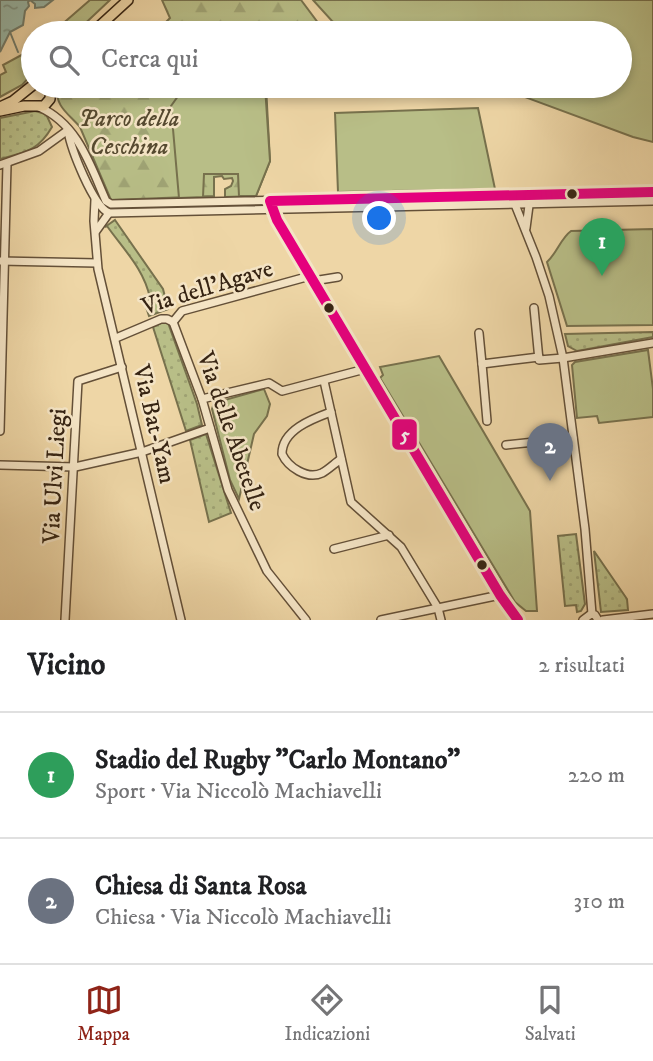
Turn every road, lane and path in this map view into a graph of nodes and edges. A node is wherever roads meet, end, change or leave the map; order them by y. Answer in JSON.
{"nodes":[{"id":1,"x":128,"y":0,"type":"edge"},
{"id":2,"x":105,"y":21,"type":"edge"},
{"id":3,"x":21,"y":95,"type":"edge"},
{"id":4,"x":29,"y":98,"type":"edge"},
{"id":5,"x":47,"y":98,"type":"edge"},
{"id":6,"x":51,"y":98,"type":"edge"},
{"id":7,"x":37,"y":106,"type":"junction"},
{"id":8,"x":0,"y":109,"type":"edge"},
{"id":9,"x":58,"y":119,"type":"junction"},
{"id":10,"x":68,"y":131,"type":"junction"},
{"id":11,"x":4,"y":165,"type":"edge"},
{"id":12,"x":653,"y":192,"type":"edge"},
{"id":13,"x":95,"y":199,"type":"junction"},
{"id":14,"x":514,"y":199,"type":"junction"},
{"id":15,"x":530,"y":199,"type":"junction"},
{"id":16,"x":270,"y":201,"type":"junction"},
{"id":17,"x":653,"y":201,"type":"edge"},
{"id":18,"x":273,"y":210,"type":"junction"},
{"id":19,"x":109,"y":213,"type":"junction"},
{"id":20,"x":526,"y":229,"type":"junction"},
{"id":21,"x":95,"y":235,"type":"junction"},
{"id":22,"x":3,"y":261,"type":"edge"},
{"id":23,"x":97,"y":263,"type":"junction"},
{"id":24,"x":338,"y":277,"type":"dead end"},
{"id":25,"x":311,"y":279,"type":"junction"},
{"id":26,"x":534,"y":308,"type":"dead end"},
{"id":27,"x":173,"y":322,"type":"junction"},
{"id":28,"x":2,"y":325,"type":"edge"},
{"id":29,"x":479,"y":333,"type":"dead end"},
{"id":30,"x":116,"y":338,"type":"junction"},
{"id":31,"x":653,"y":343,"type":"edge"},
{"id":32,"x":539,"y":357,"type":"junction"},
{"id":33,"x":563,"y":358,"type":"junction"},
{"id":34,"x":482,"y":364,"type":"junction"},
{"id":35,"x":122,"y":367,"type":"junction"},
{"id":36,"x":365,"y":369,"type":"junction"},
{"id":37,"x":324,"y":380,"type":"junction"},
{"id":38,"x":202,"y":399,"type":"junction"},
{"id":39,"x":331,"y":412,"type":"junction"},
{"id":40,"x":487,"y":421,"type":"dead end"},
{"id":41,"x":210,"y":428,"type":"junction"},
{"id":42,"x":0,"y":431,"type":"edge"},
{"id":43,"x":573,"y":438,"type":"junction"},
{"id":44,"x":506,"y":445,"type":"dead end"},
{"id":45,"x":142,"y":452,"type":"junction"},
{"id":46,"x":341,"y":459,"type":"junction"},
{"id":47,"x":0,"y":465,"type":"edge"},
{"id":48,"x":75,"y":467,"type":"junction"},
{"id":49,"x":389,"y":535,"type":"junction"},
{"id":50,"x":334,"y":550,"type":"dead end"},
{"id":51,"x":500,"y":595,"type":"junction"},
{"id":52,"x":438,"y":608,"type":"junction"},
{"id":53,"x":653,"y":614,"type":"edge"},
{"id":54,"x":598,"y":618,"type":"edge"},
{"id":55,"x":65,"y":620,"type":"edge"},
{"id":56,"x":181,"y":620,"type":"edge"},
{"id":57,"x":306,"y":620,"type":"edge"},
{"id":58,"x":381,"y":620,"type":"edge"},
{"id":59,"x":441,"y":620,"type":"edge"},
{"id":60,"x":519,"y":620,"type":"edge"},
{"id":61,"x":583,"y":620,"type":"edge"}],
"edges":[{"from":1,"to":2,"type":"main road"},
{"from":3,"to":8,"type":"main road"},
{"from":4,"to":7,"type":"main road"},
{"from":5,"to":7,"type":"main road"},
{"from":6,"to":9,"type":"street"},
{"from":7,"to":8,"type":"main road"},
{"from":7,"to":9,"type":"street"},
{"from":9,"to":10,"type":"street"},
{"from":10,"to":11,"type":"street"},
{"from":10,"to":13,"type":"street"},
{"from":10,"to":16,"type":"street"},
{"from":11,"to":22,"type":"street"},
{"from":12,"to":15,"type":"street"},
{"from":13,"to":19,"type":"street"},
{"from":13,"to":21,"type":"street","name":"Via Bat-Yam"},
{"from":14,"to":15,"type":"street"},
{"from":14,"to":16,"type":"street"},
{"from":14,"to":18,"type":"street"},
{"from":14,"to":20,"type":"street"},
{"from":15,"to":17,"type":"street"},
{"from":15,"to":20,"type":"street"},
{"from":16,"to":18,"type":"street"},
{"from":18,"to":19,"type":"street"},
{"from":18,"to":25,"type":"street"},
{"from":19,"to":21,"type":"street"},
{"from":20,"to":33,"type":"street"},
{"from":21,"to":23,"type":"street","name":"Via Bat-Yam"},
{"from":22,"to":23,"type":"street"},
{"from":22,"to":28,"type":"street"},
{"from":23,"to":30,"type":"street","name":"Via Bat-Yam"},
{"from":24,"to":25,"type":"street","name":"Via dell'Agave"},
{"from":25,"to":27,"type":"street","name":"Via dell'Agave"},
{"from":25,"to":36,"type":"street"},
{"from":26,"to":32,"type":"street"},
{"from":27,"to":30,"type":"street","name":"Via dell'Agave"},
{"from":27,"to":38,"type":"street","name":"Via delle Abetelle"},
{"from":28,"to":42,"type":"street"},
{"from":29,"to":34,"type":"street"},
{"from":30,"to":35,"type":"street","name":"Via Bat-Yam"},
{"from":31,"to":33,"type":"street"},
{"from":32,"to":33,"type":"street"},
{"from":32,"to":34,"type":"street"},
{"from":33,"to":43,"type":"street"},
{"from":34,"to":40,"type":"street"},
{"from":35,"to":45,"type":"street","name":"Via Bat-Yam"},
{"from":35,"to":48,"type":"street","name":"Via Ulvi Liegi"},
{"from":36,"to":37,"type":"street"},
{"from":36,"to":51,"type":"street"},
{"from":37,"to":38,"type":"street"},
{"from":37,"to":39,"type":"street"},
{"from":38,"to":41,"type":"street","name":"Via delle Abetelle"},
{"from":39,"to":46,"type":"street"},
{"from":39,"to":46,"type":"street"},
{"from":41,"to":45,"type":"street"},
{"from":41,"to":57,"type":"street","name":"Via delle Abetelle"},
{"from":43,"to":44,"type":"street"},
{"from":43,"to":54,"type":"street"},
{"from":45,"to":48,"type":"street"},
{"from":45,"to":56,"type":"street","name":"Via Bat-Yam"},
{"from":46,"to":49,"type":"street"},
{"from":47,"to":48,"type":"street"},
{"from":48,"to":55,"type":"street","name":"Via Ulvi Liegi"},
{"from":49,"to":50,"type":"street"},
{"from":49,"to":52,"type":"street"},
{"from":51,"to":52,"type":"street"},
{"from":51,"to":60,"type":"street"},
{"from":52,"to":58,"type":"street"},
{"from":52,"to":59,"type":"street"},
{"from":53,"to":54,"type":"street"},
{"from":54,"to":61,"type":"street"}]}
